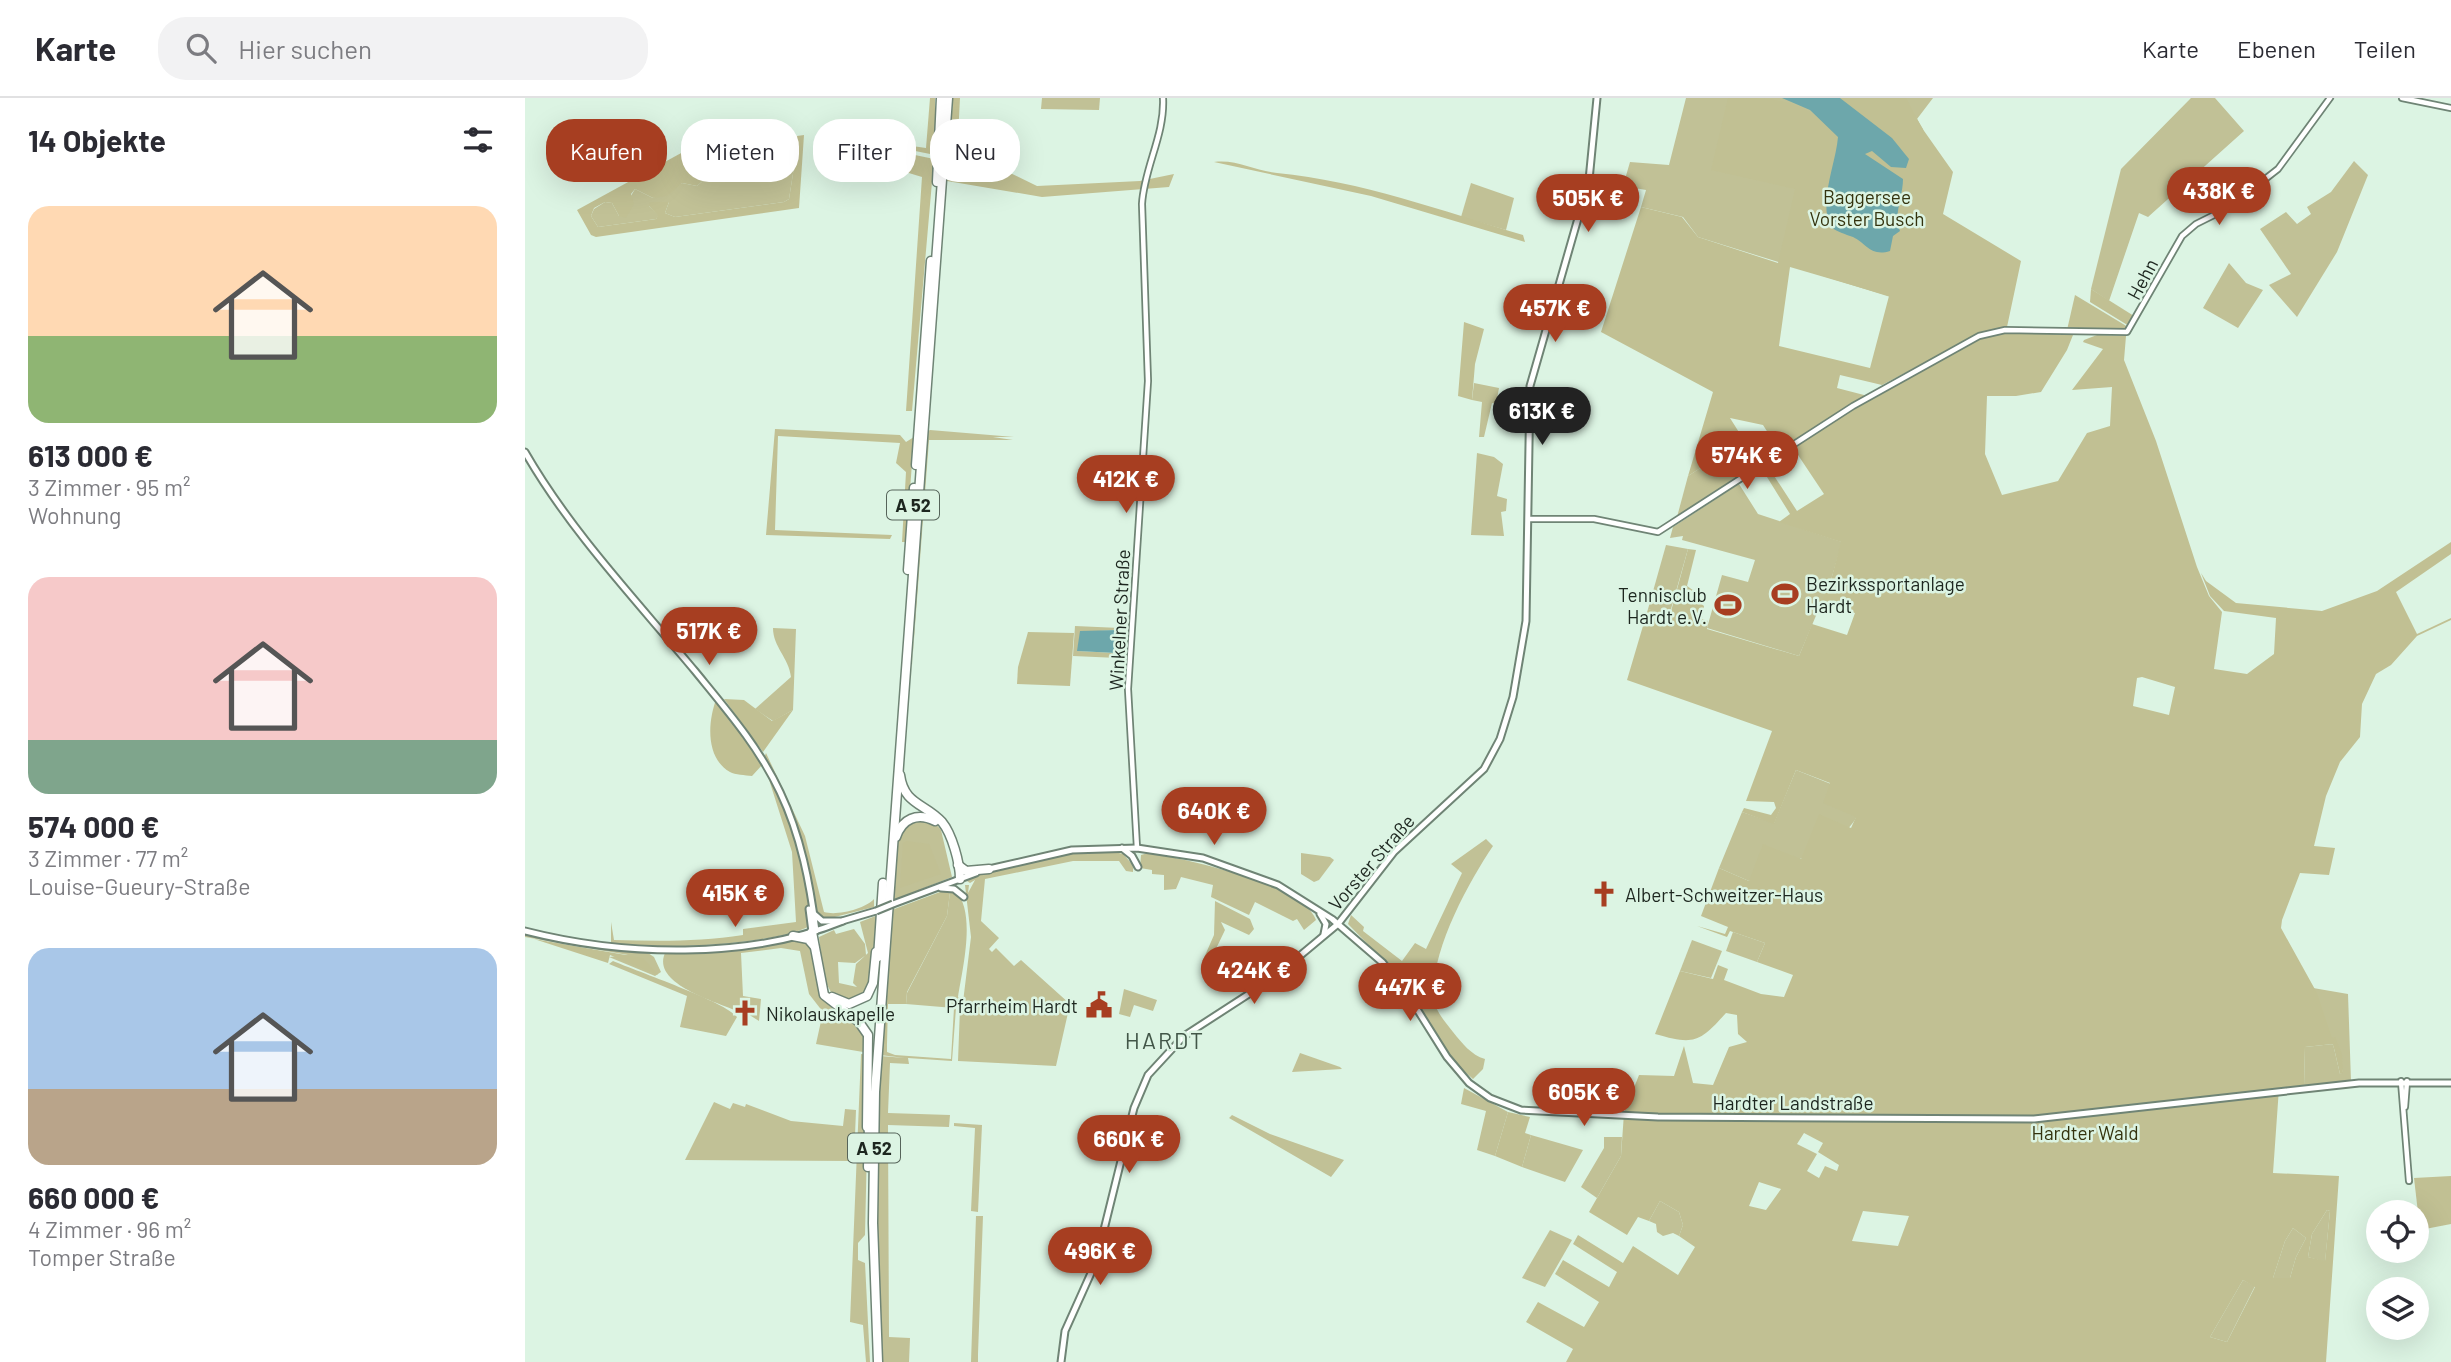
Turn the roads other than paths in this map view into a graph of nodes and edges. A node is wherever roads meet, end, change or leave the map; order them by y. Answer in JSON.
{"nodes":[{"id":1,"x":941,"y":98,"type":"edge"},
{"id":2,"x":948,"y":98,"type":"edge"},
{"id":3,"x":1163,"y":98,"type":"edge"},
{"id":4,"x":1597,"y":98,"type":"edge"},
{"id":5,"x":2330,"y":98,"type":"edge"},
{"id":6,"x":2403,"y":98,"type":"edge"},
{"id":7,"x":2451,"y":108,"type":"edge"},
{"id":8,"x":525,"y":452,"type":"edge"},
{"id":9,"x":1529,"y":519,"type":"junction"},
{"id":10,"x":900,"y":734,"type":"junction"},
{"id":11,"x":1122,"y":848,"type":"junction"},
{"id":12,"x":1137,"y":848,"type":"junction"},
{"id":13,"x":958,"y":866,"type":"junction"},
{"id":14,"x":1137,"y":867,"type":"dead end"},
{"id":15,"x":989,"y":869,"type":"junction"},
{"id":16,"x":807,"y":878,"type":"junction"},
{"id":17,"x":960,"y":879,"type":"junction"},
{"id":18,"x":889,"y":881,"type":"junction"},
{"id":19,"x":931,"y":890,"type":"junction"},
{"id":20,"x":964,"y":897,"type":"dead end"},
{"id":21,"x":1317,"y":909,"type":"junction"},
{"id":22,"x":813,"y":913,"type":"junction"},
{"id":23,"x":1347,"y":914,"type":"junction"},
{"id":24,"x":843,"y":921,"type":"junction"},
{"id":25,"x":1338,"y":924,"type":"junction"},
{"id":26,"x":814,"y":930,"type":"junction"},
{"id":27,"x":525,"y":931,"type":"edge"},
{"id":28,"x":880,"y":932,"type":"junction"},
{"id":29,"x":1349,"y":933,"type":"junction"},
{"id":30,"x":793,"y":936,"type":"junction"},
{"id":31,"x":1323,"y":936,"type":"junction"},
{"id":32,"x":609,"y":946,"type":"junction"},
{"id":33,"x":814,"y":947,"type":"junction"},
{"id":34,"x":2404,"y":1081,"type":"junction"},
{"id":35,"x":2386,"y":1082,"type":"junction"},
{"id":36,"x":2451,"y":1083,"type":"edge"},
{"id":37,"x":2401,"y":1090,"type":"junction"},
{"id":38,"x":2405,"y":1115,"type":"junction"},
{"id":39,"x":868,"y":1139,"type":"junction"},
{"id":40,"x":2409,"y":1181,"type":"dead end"},
{"id":41,"x":873,"y":1362,"type":"edge"},
{"id":42,"x":878,"y":1362,"type":"edge"},
{"id":43,"x":1061,"y":1362,"type":"edge"}],
"edges":[{"from":1,"to":28,"type":"highway","number":"A 52"},
{"from":2,"to":10,"type":"highway","number":"A 52"},
{"from":3,"to":12,"type":"street","name":"Winkelner Straße"},
{"from":4,"to":9,"type":"main road","name":"Vorster Straße"},
{"from":5,"to":9,"type":"street","name":"Hehn"},
{"from":6,"to":7,"type":"street"},
{"from":8,"to":16,"type":"main road"},
{"from":9,"to":23,"type":"main road","name":"Vorster Straße"},
{"from":10,"to":13,"type":"highway"},
{"from":10,"to":18,"type":"highway","number":"A 52"},
{"from":11,"to":12,"type":"main road","name":"Hardter Landstraße"},
{"from":11,"to":14,"type":"main road"},
{"from":11,"to":15,"type":"main road","name":"Hardter Landstraße"},
{"from":12,"to":21,"type":"main road","name":"Hardter Landstraße"},
{"from":13,"to":15,"type":"highway"},
{"from":13,"to":17,"type":"highway"},
{"from":15,"to":17,"type":"main road","name":"Hardter Landstraße"},
{"from":16,"to":22,"type":"main road"},
{"from":16,"to":26,"type":"main road"},
{"from":17,"to":18,"type":"highway"},
{"from":17,"to":19,"type":"main road","name":"Hardter Landstraße"},
{"from":18,"to":42,"type":"highway","number":"A 52"},
{"from":19,"to":20,"type":"main road"},
{"from":19,"to":24,"type":"main road","name":"Hardter Landstraße","bridge":true},
{"from":21,"to":25,"type":"main road","name":"Hardter Landstraße"},
{"from":21,"to":31,"type":"main road"},
{"from":22,"to":24,"type":"main road"},
{"from":22,"to":26,"type":"main road"},
{"from":23,"to":25,"type":"main road","name":"Vorster Straße"},
{"from":23,"to":29,"type":"main road"},
{"from":24,"to":26,"type":"main road"},
{"from":25,"to":29,"type":"main road","name":"Hardter Landstraße"},
{"from":25,"to":31,"type":"main road","name":"Vorster Straße"},
{"from":26,"to":28,"type":"highway"},
{"from":26,"to":30,"type":"main road"},
{"from":26,"to":32,"type":"main road"},
{"from":26,"to":33,"type":"highway"},
{"from":27,"to":32,"type":"main road"},
{"from":28,"to":39,"type":"highway","number":"A 52"},
{"from":29,"to":35,"type":"main road","name":"Hardter Landstraße"},
{"from":30,"to":32,"type":"main road"},
{"from":30,"to":33,"type":"highway"},
{"from":31,"to":43,"type":"main road","name":"Vorster Straße"},
{"from":33,"to":39,"type":"highway"},
{"from":34,"to":35,"type":"main road","name":"Hardter Landstraße"},
{"from":34,"to":36,"type":"main road","name":"Hardter Landstraße"},
{"from":34,"to":37,"type":"street"},
{"from":34,"to":38,"type":"street"},
{"from":35,"to":37,"type":"street"},
{"from":37,"to":38,"type":"street"},
{"from":38,"to":40,"type":"street"},
{"from":39,"to":41,"type":"highway","number":"A 52"}]}
